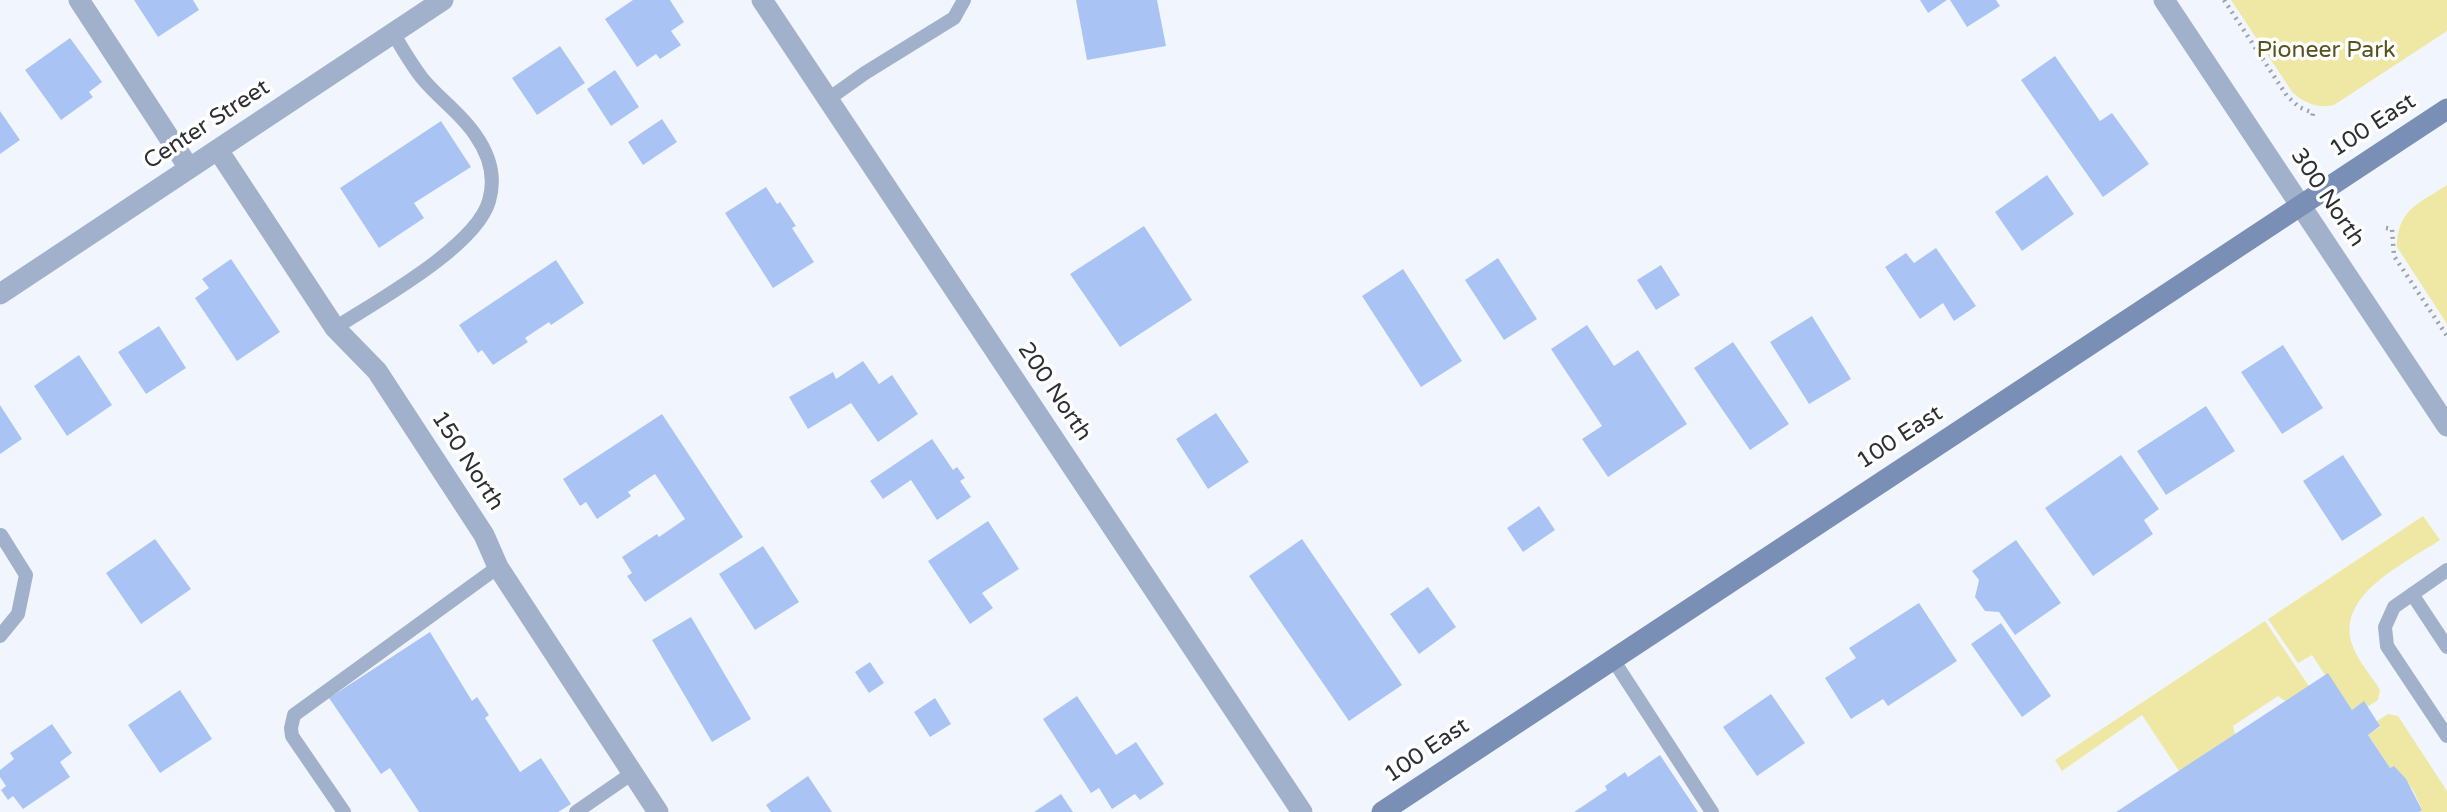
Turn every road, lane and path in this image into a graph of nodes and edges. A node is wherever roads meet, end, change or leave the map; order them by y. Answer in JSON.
{"nodes":[{"id":1,"x":79,"y":0,"type":"edge"},
{"id":2,"x":443,"y":0,"type":"edge"},
{"id":3,"x":762,"y":0,"type":"edge"},
{"id":4,"x":964,"y":0,"type":"edge"},
{"id":5,"x":2164,"y":0,"type":"edge"},
{"id":6,"x":2224,"y":0,"type":"edge"},
{"id":7,"x":393,"y":33,"type":"junction"},
{"id":8,"x":827,"y":100,"type":"junction"},
{"id":9,"x":2447,"y":109,"type":"edge"},
{"id":10,"x":2312,"y":118,"type":"dead end"},
{"id":11,"x":218,"y":150,"type":"junction"},
{"id":12,"x":189,"y":168,"type":"junction"},
{"id":13,"x":2300,"y":205,"type":"junction"},
{"id":14,"x":2386,"y":228,"type":"dead end"},
{"id":15,"x":0,"y":294,"type":"edge"},
{"id":16,"x":335,"y":328,"type":"junction"},
{"id":17,"x":2447,"y":337,"type":"edge"},
{"id":18,"x":2447,"y":426,"type":"edge"},
{"id":19,"x":1,"y":535,"type":"edge"},
{"id":20,"x":498,"y":567,"type":"junction"},
{"id":21,"x":2447,"y":570,"type":"edge"},
{"id":22,"x":2412,"y":594,"type":"junction"},
{"id":23,"x":0,"y":636,"type":"edge"},
{"id":24,"x":2447,"y":646,"type":"edge"},
{"id":25,"x":1612,"y":658,"type":"junction"},
{"id":26,"x":2447,"y":736,"type":"edge"},
{"id":27,"x":634,"y":772,"type":"junction"},
{"id":28,"x":344,"y":812,"type":"edge"},
{"id":29,"x":576,"y":812,"type":"edge"},
{"id":30,"x":658,"y":812,"type":"edge"},
{"id":31,"x":1302,"y":812,"type":"edge"},
{"id":32,"x":1382,"y":812,"type":"edge"},
{"id":33,"x":1712,"y":812,"type":"edge"}],
"edges":[{"from":1,"to":12,"type":"street"},
{"from":2,"to":7,"type":"street","name":"Center Street"},
{"from":3,"to":8,"type":"street","name":"200 North"},
{"from":4,"to":8,"type":"lane"},
{"from":5,"to":13,"type":"street","name":"300 North"},
{"from":6,"to":10,"type":"path"},
{"from":7,"to":11,"type":"street","name":"Center Street"},
{"from":7,"to":16,"type":"lane"},
{"from":8,"to":31,"type":"street","name":"200 North"},
{"from":9,"to":13,"type":"main road","name":"100 East"},
{"from":11,"to":12,"type":"street","name":"Center Street"},
{"from":11,"to":16,"type":"street","name":"150 North"},
{"from":12,"to":15,"type":"street","name":"Center Street"},
{"from":13,"to":18,"type":"street","name":"300 North"},
{"from":13,"to":25,"type":"main road","name":"100 East"},
{"from":14,"to":17,"type":"path"},
{"from":16,"to":20,"type":"street","name":"150 North"},
{"from":19,"to":23,"type":"lane"},
{"from":20,"to":27,"type":"street","name":"150 North"},
{"from":20,"to":28,"type":"lane"},
{"from":21,"to":22,"type":"lane"},
{"from":22,"to":24,"type":"lane"},
{"from":22,"to":26,"type":"lane"},
{"from":25,"to":32,"type":"main road","name":"100 East"},
{"from":25,"to":33,"type":"lane"},
{"from":27,"to":29,"type":"lane"},
{"from":27,"to":30,"type":"street","name":"150 North"}]}
